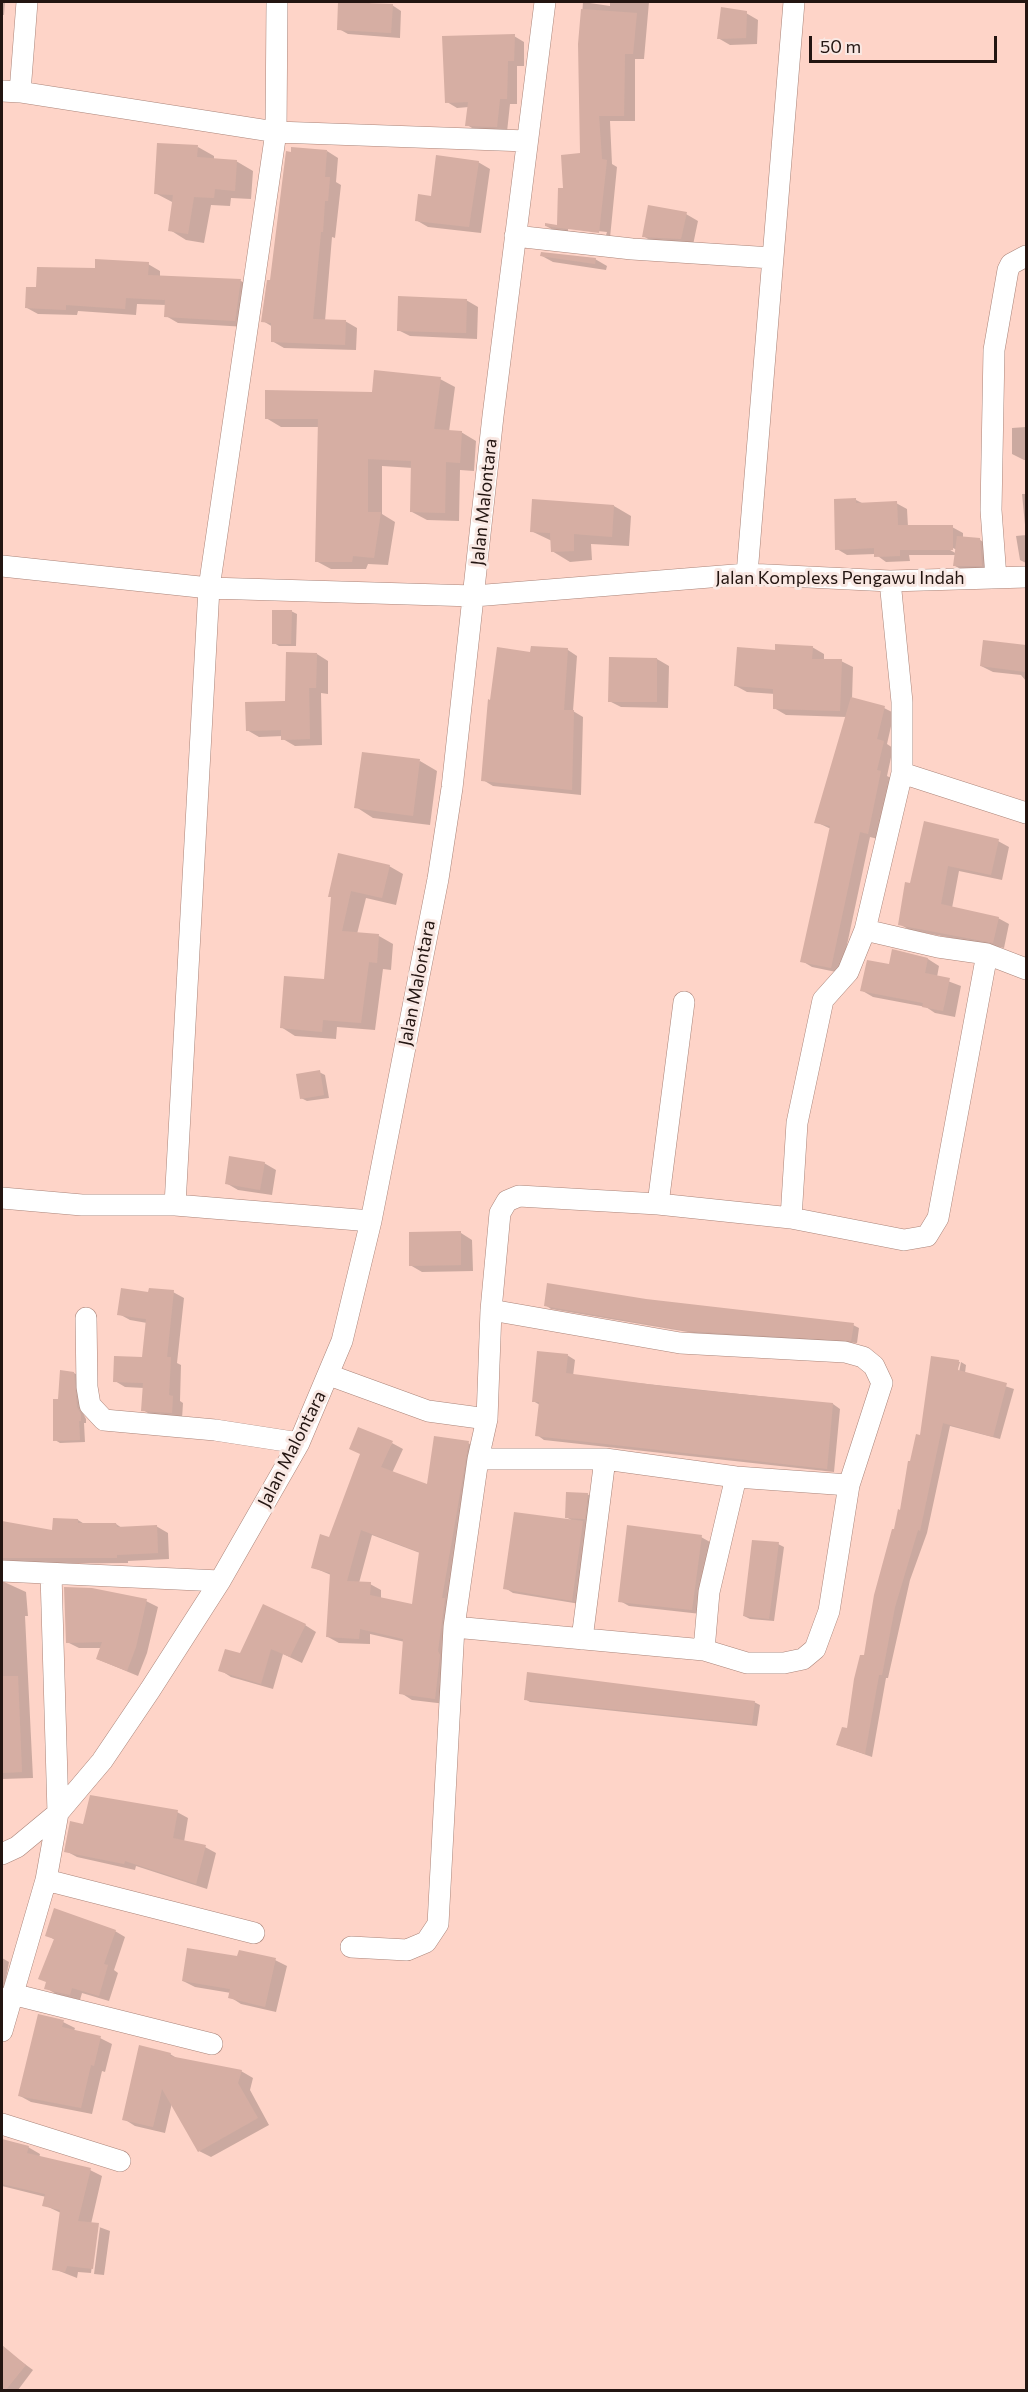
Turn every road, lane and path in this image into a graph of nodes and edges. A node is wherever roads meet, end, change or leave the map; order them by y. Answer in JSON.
{"nodes":[{"id":1,"x":27,"y":2,"type":"edge"},
{"id":2,"x":277,"y":2,"type":"edge"},
{"id":3,"x":545,"y":2,"type":"edge"},
{"id":4,"x":794,"y":2,"type":"edge"},
{"id":5,"x":11,"y":91,"type":"edge"},
{"id":6,"x":276,"y":132,"type":"junction"},
{"id":7,"x":527,"y":141,"type":"junction"},
{"id":8,"x":515,"y":236,"type":"junction"},
{"id":9,"x":1026,"y":256,"type":"edge"},
{"id":10,"x":772,"y":258,"type":"junction"},
{"id":11,"x":2,"y":566,"type":"edge"},
{"id":12,"x":747,"y":574,"type":"junction"},
{"id":13,"x":1026,"y":577,"type":"edge"},
{"id":14,"x":996,"y":578,"type":"junction"},
{"id":15,"x":890,"y":581,"type":"junction"},
{"id":16,"x":209,"y":588,"type":"junction"},
{"id":17,"x":474,"y":596,"type":"junction"},
{"id":18,"x":902,"y":773,"type":"junction"},
{"id":19,"x":1026,"y":813,"type":"edge"},
{"id":20,"x":865,"y":930,"type":"junction"},
{"id":21,"x":987,"y":954,"type":"junction"},
{"id":22,"x":1026,"y":969,"type":"edge"},
{"id":23,"x":684,"y":1002,"type":"dead end"},
{"id":24,"x":2,"y":1198,"type":"edge"},
{"id":25,"x":658,"y":1204,"type":"junction"},
{"id":26,"x":175,"y":1205,"type":"junction"},
{"id":27,"x":791,"y":1218,"type":"junction"},
{"id":28,"x":370,"y":1221,"type":"junction"},
{"id":29,"x":491,"y":1310,"type":"junction"},
{"id":30,"x":86,"y":1318,"type":"dead end"},
{"id":31,"x":329,"y":1375,"type":"junction"},
{"id":32,"x":487,"y":1419,"type":"junction"},
{"id":33,"x":299,"y":1443,"type":"junction"},
{"id":34,"x":478,"y":1459,"type":"junction"},
{"id":35,"x":605,"y":1459,"type":"junction"},
{"id":36,"x":736,"y":1477,"type":"junction"},
{"id":37,"x":849,"y":1485,"type":"junction"},
{"id":38,"x":2,"y":1571,"type":"edge"},
{"id":39,"x":51,"y":1574,"type":"junction"},
{"id":40,"x":220,"y":1581,"type":"junction"},
{"id":41,"x":454,"y":1627,"type":"junction"},
{"id":42,"x":582,"y":1639,"type":"junction"},
{"id":43,"x":704,"y":1650,"type":"junction"},
{"id":44,"x":58,"y":1813,"type":"junction"},
{"id":45,"x":2,"y":1854,"type":"edge"},
{"id":46,"x":46,"y":1880,"type":"junction"},
{"id":47,"x":254,"y":1934,"type":"dead end"},
{"id":48,"x":351,"y":1947,"type":"dead end"},
{"id":49,"x":12,"y":1994,"type":"junction"},
{"id":50,"x":2,"y":2031,"type":"edge"},
{"id":51,"x":212,"y":2044,"type":"dead end"},
{"id":52,"x":2,"y":2124,"type":"edge"},
{"id":53,"x":120,"y":2161,"type":"dead end"}],
"edges":[{"from":1,"to":5,"type":"street"},
{"from":2,"to":6,"type":"street"},
{"from":3,"to":7,"type":"street","name":"Jalan Malontara"},
{"from":4,"to":10,"type":"street"},
{"from":5,"to":6,"type":"street"},
{"from":6,"to":7,"type":"street"},
{"from":6,"to":16,"type":"street"},
{"from":7,"to":8,"type":"street","name":"Jalan Malontara"},
{"from":8,"to":10,"type":"street"},
{"from":8,"to":17,"type":"street","name":"Jalan Malontara"},
{"from":9,"to":14,"type":"street"},
{"from":10,"to":12,"type":"street"},
{"from":11,"to":16,"type":"street","name":"Jalan Komplexs Pengawu Indah"},
{"from":12,"to":15,"type":"street","name":"Jalan Komplexs Pengawu Indah"},
{"from":12,"to":17,"type":"street","name":"Jalan Komplexs Pengawu Indah"},
{"from":13,"to":14,"type":"street","name":"Jalan Komplexs Pengawu Indah"},
{"from":14,"to":15,"type":"street","name":"Jalan Komplexs Pengawu Indah"},
{"from":15,"to":18,"type":"street"},
{"from":16,"to":17,"type":"street","name":"Jalan Komplexs Pengawu Indah"},
{"from":16,"to":26,"type":"street"},
{"from":17,"to":28,"type":"street","name":"Jalan Malontara"},
{"from":18,"to":19,"type":"street"},
{"from":18,"to":20,"type":"street"},
{"from":20,"to":21,"type":"street"},
{"from":20,"to":27,"type":"street"},
{"from":21,"to":22,"type":"street"},
{"from":21,"to":27,"type":"street"},
{"from":23,"to":25,"type":"street"},
{"from":24,"to":26,"type":"street"},
{"from":25,"to":27,"type":"street"},
{"from":25,"to":29,"type":"street"},
{"from":26,"to":28,"type":"street"},
{"from":28,"to":31,"type":"street","name":"Jalan Malontara"},
{"from":29,"to":32,"type":"street"},
{"from":29,"to":37,"type":"street"},
{"from":30,"to":33,"type":"street"},
{"from":31,"to":32,"type":"street"},
{"from":31,"to":33,"type":"street","name":"Jalan Malontara"},
{"from":32,"to":34,"type":"street"},
{"from":33,"to":40,"type":"street","name":"Jalan Malontara"},
{"from":34,"to":35,"type":"street"},
{"from":34,"to":41,"type":"street"},
{"from":35,"to":36,"type":"street"},
{"from":35,"to":42,"type":"street"},
{"from":36,"to":37,"type":"street"},
{"from":36,"to":43,"type":"street"},
{"from":37,"to":43,"type":"street"},
{"from":38,"to":39,"type":"street"},
{"from":39,"to":40,"type":"street"},
{"from":39,"to":44,"type":"street"},
{"from":40,"to":44,"type":"street","name":"Jalan Malontara"},
{"from":41,"to":42,"type":"street"},
{"from":41,"to":48,"type":"street"},
{"from":42,"to":43,"type":"street"},
{"from":44,"to":45,"type":"street","name":"Jalan Malontara"},
{"from":44,"to":46,"type":"street"},
{"from":46,"to":47,"type":"street"},
{"from":46,"to":49,"type":"street"},
{"from":49,"to":50,"type":"street"},
{"from":49,"to":51,"type":"street"},
{"from":52,"to":53,"type":"street"}]}
